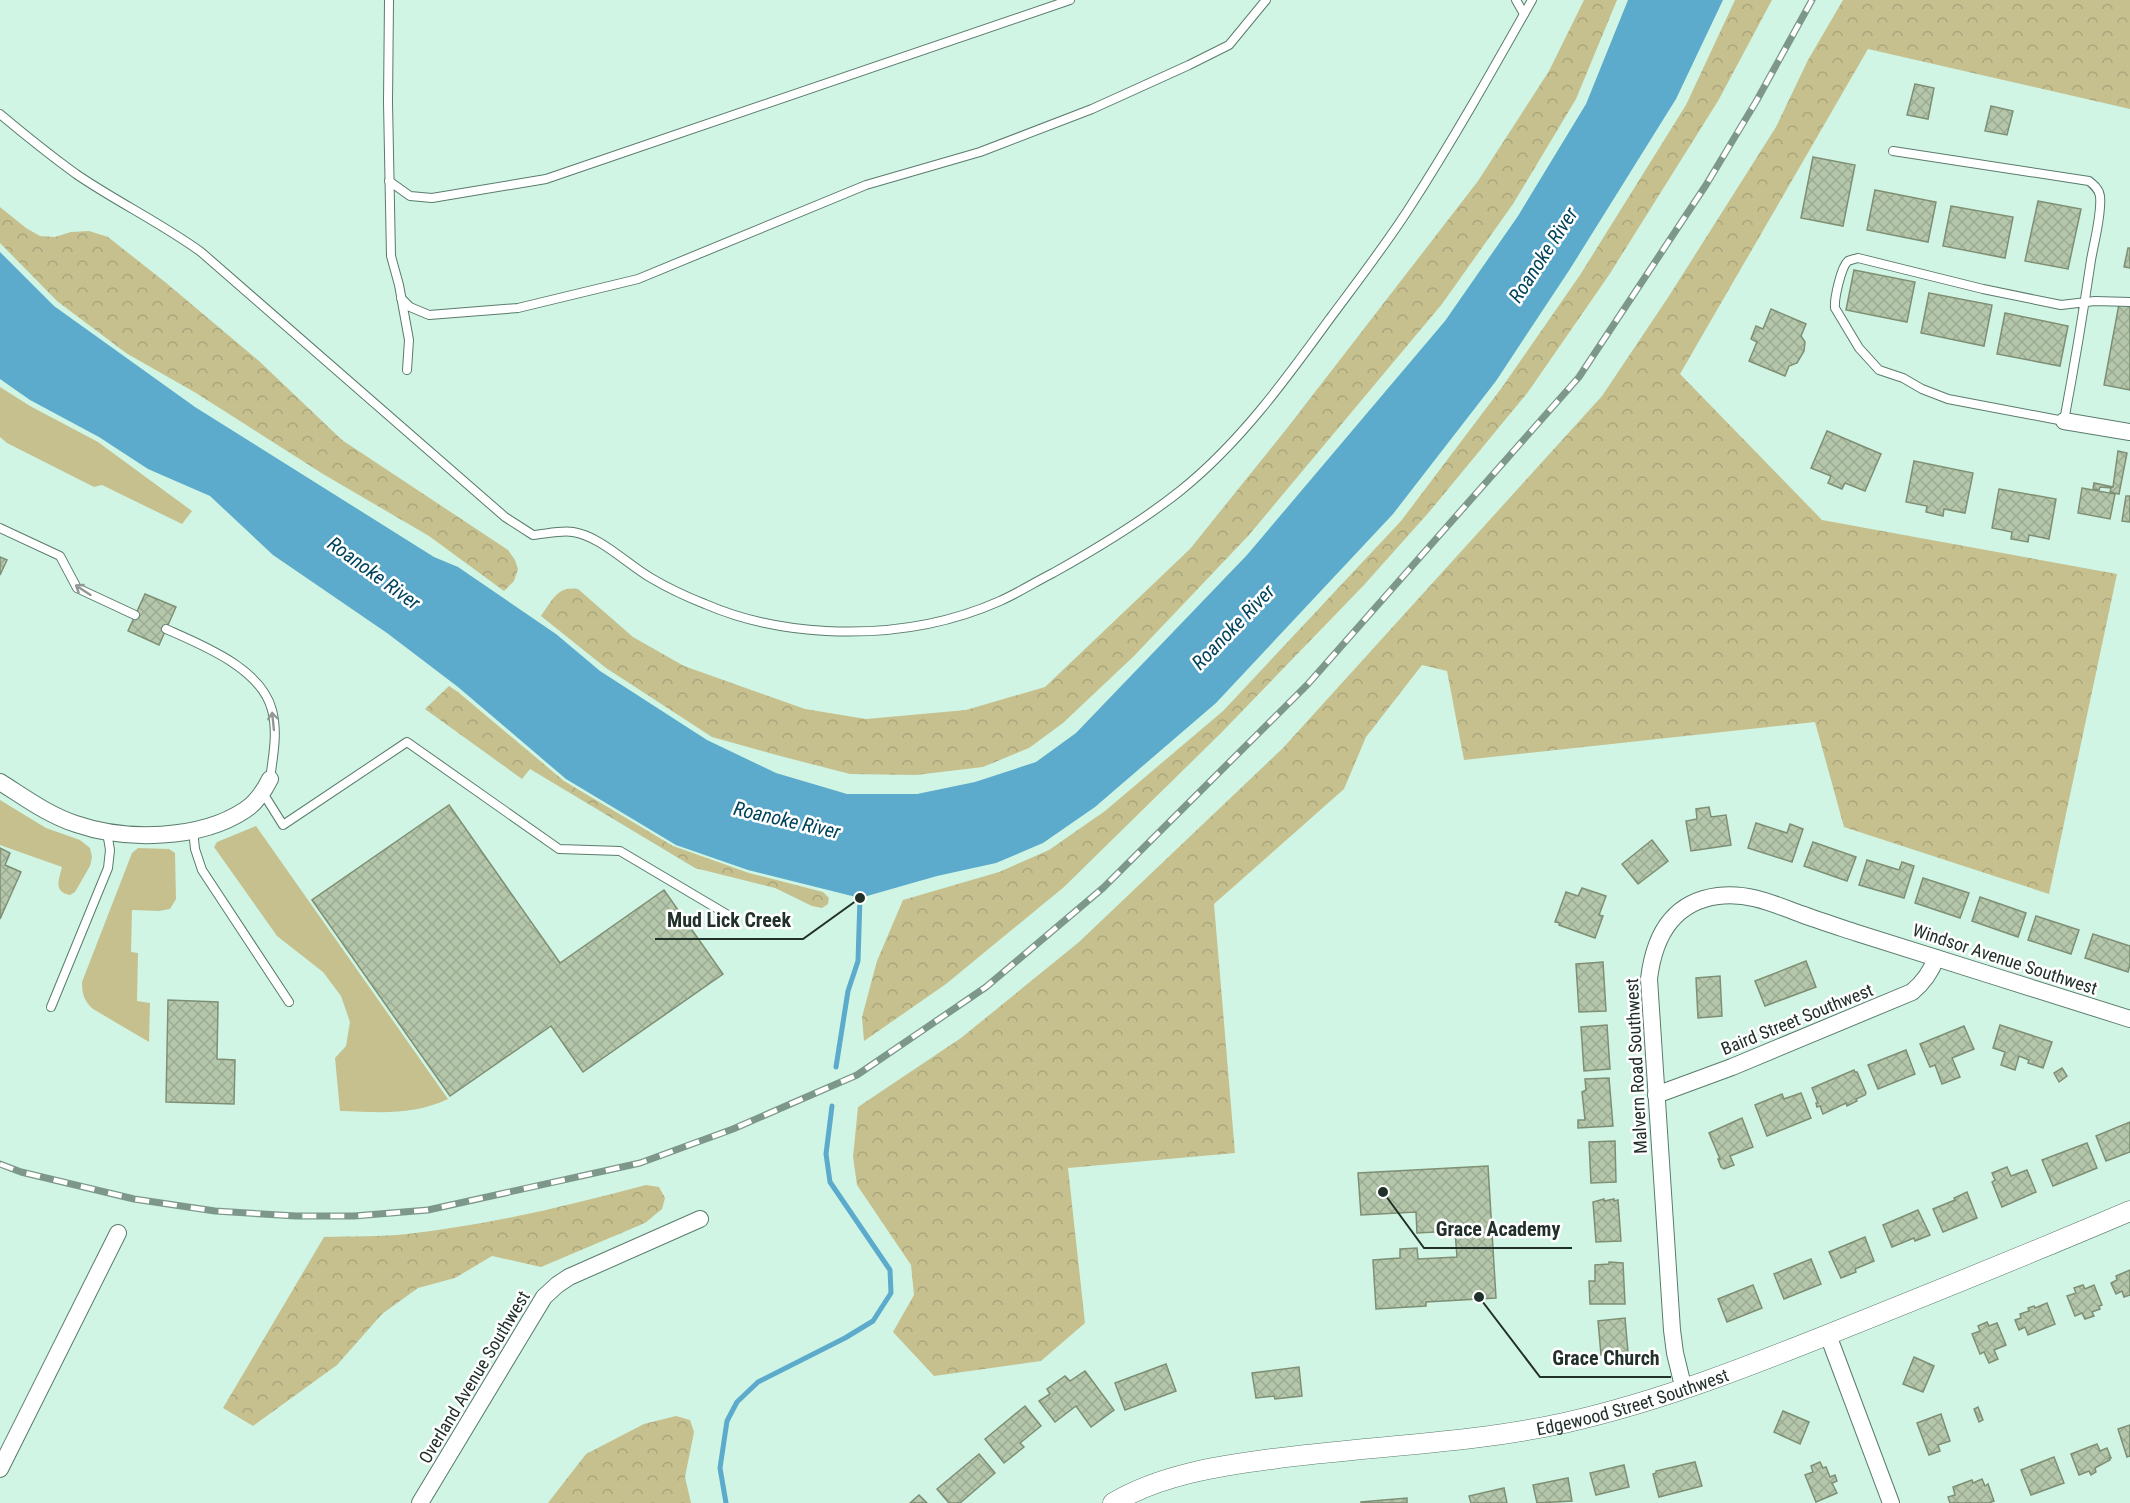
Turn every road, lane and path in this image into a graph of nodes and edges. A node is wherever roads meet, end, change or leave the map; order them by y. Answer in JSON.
{"nodes":[{"id":1,"x":389,"y":0,"type":"edge"},
{"id":2,"x":1070,"y":0,"type":"edge"},
{"id":3,"x":1266,"y":0,"type":"edge"},
{"id":4,"x":1516,"y":0,"type":"edge"},
{"id":5,"x":1532,"y":0,"type":"edge"},
{"id":6,"x":1524,"y":14,"type":"junction"},
{"id":7,"x":0,"y":114,"type":"edge"},
{"id":8,"x":1893,"y":151,"type":"dead end"},
{"id":9,"x":389,"y":181,"type":"junction"},
{"id":10,"x":401,"y":298,"type":"junction"},
{"id":11,"x":2130,"y":302,"type":"edge"},
{"id":12,"x":2084,"y":303,"type":"junction"},
{"id":13,"x":407,"y":370,"type":"dead end"},
{"id":14,"x":2064,"y":421,"type":"junction"},
{"id":15,"x":2130,"y":432,"type":"edge"},
{"id":16,"x":0,"y":528,"type":"edge"},
{"id":17,"x":135,"y":615,"type":"dead end"},
{"id":18,"x":166,"y":629,"type":"dead end"},
{"id":19,"x":0,"y":782,"type":"edge"},
{"id":20,"x":266,"y":786,"type":"junction"},
{"id":21,"x":193,"y":830,"type":"junction"},
{"id":22,"x":107,"y":832,"type":"junction"},
{"id":23,"x":733,"y":918,"type":"dead end"},
{"id":24,"x":1869,"y":936,"type":"joint"},
{"id":25,"x":1936,"y":958,"type":"junction"},
{"id":26,"x":289,"y":1002,"type":"dead end"},
{"id":27,"x":51,"y":1006,"type":"dead end"},
{"id":28,"x":2130,"y":1019,"type":"edge"},
{"id":29,"x":1656,"y":1095,"type":"junction"},
{"id":30,"x":2130,"y":1211,"type":"edge"},
{"id":31,"x":700,"y":1219,"type":"dead end"},
{"id":32,"x":118,"y":1233,"type":"dead end"},
{"id":33,"x":1828,"y":1335,"type":"junction"},
{"id":34,"x":1684,"y":1390,"type":"junction"},
{"id":35,"x":0,"y":1469,"type":"edge"},
{"id":36,"x":420,"y":1503,"type":"edge"},
{"id":37,"x":1113,"y":1503,"type":"edge"},
{"id":38,"x":1891,"y":1503,"type":"edge"}],
"edges":[{"from":1,"to":9,"type":"lane"},
{"from":2,"to":9,"type":"lane"},
{"from":3,"to":10,"type":"lane"},
{"from":4,"to":6,"type":"lane"},
{"from":5,"to":6,"type":"lane"},
{"from":6,"to":7,"type":"lane"},
{"from":8,"to":12,"type":"lane"},
{"from":9,"to":10,"type":"lane"},
{"from":10,"to":13,"type":"lane"},
{"from":11,"to":12,"type":"lane"},
{"from":12,"to":14,"type":"lane"},
{"from":12,"to":14,"type":"lane"},
{"from":14,"to":15,"type":"street"},
{"from":17,"to":16,"type":"lane","one_way":true},
{"from":20,"to":18,"type":"lane","one_way":true},
{"from":19,"to":22,"type":"street"},
{"from":20,"to":21,"type":"street"},
{"from":20,"to":23,"type":"lane"},
{"from":21,"to":22,"type":"street"},
{"from":21,"to":26,"type":"lane"},
{"from":22,"to":27,"type":"lane"},
{"from":24,"to":25,"type":"street","name":"Windsor Avenue Southwest"},
{"from":24,"to":29,"type":"street","name":"Malvern Road Southwest"},
{"from":25,"to":28,"type":"street","name":"Windsor Avenue Southwest"},
{"from":25,"to":29,"type":"street","name":"Baird Street Southwest"},
{"from":29,"to":34,"type":"street","name":"Malvern Road Southwest"},
{"from":30,"to":33,"type":"street","name":"Edgewood Street Southwest"},
{"from":31,"to":36,"type":"street","name":"Overland Avenue Southwest"},
{"from":32,"to":35,"type":"street"},
{"from":33,"to":34,"type":"street","name":"Edgewood Street Southwest"},
{"from":33,"to":38,"type":"street"},
{"from":34,"to":37,"type":"street","name":"Edgewood Street Southwest"}]}
